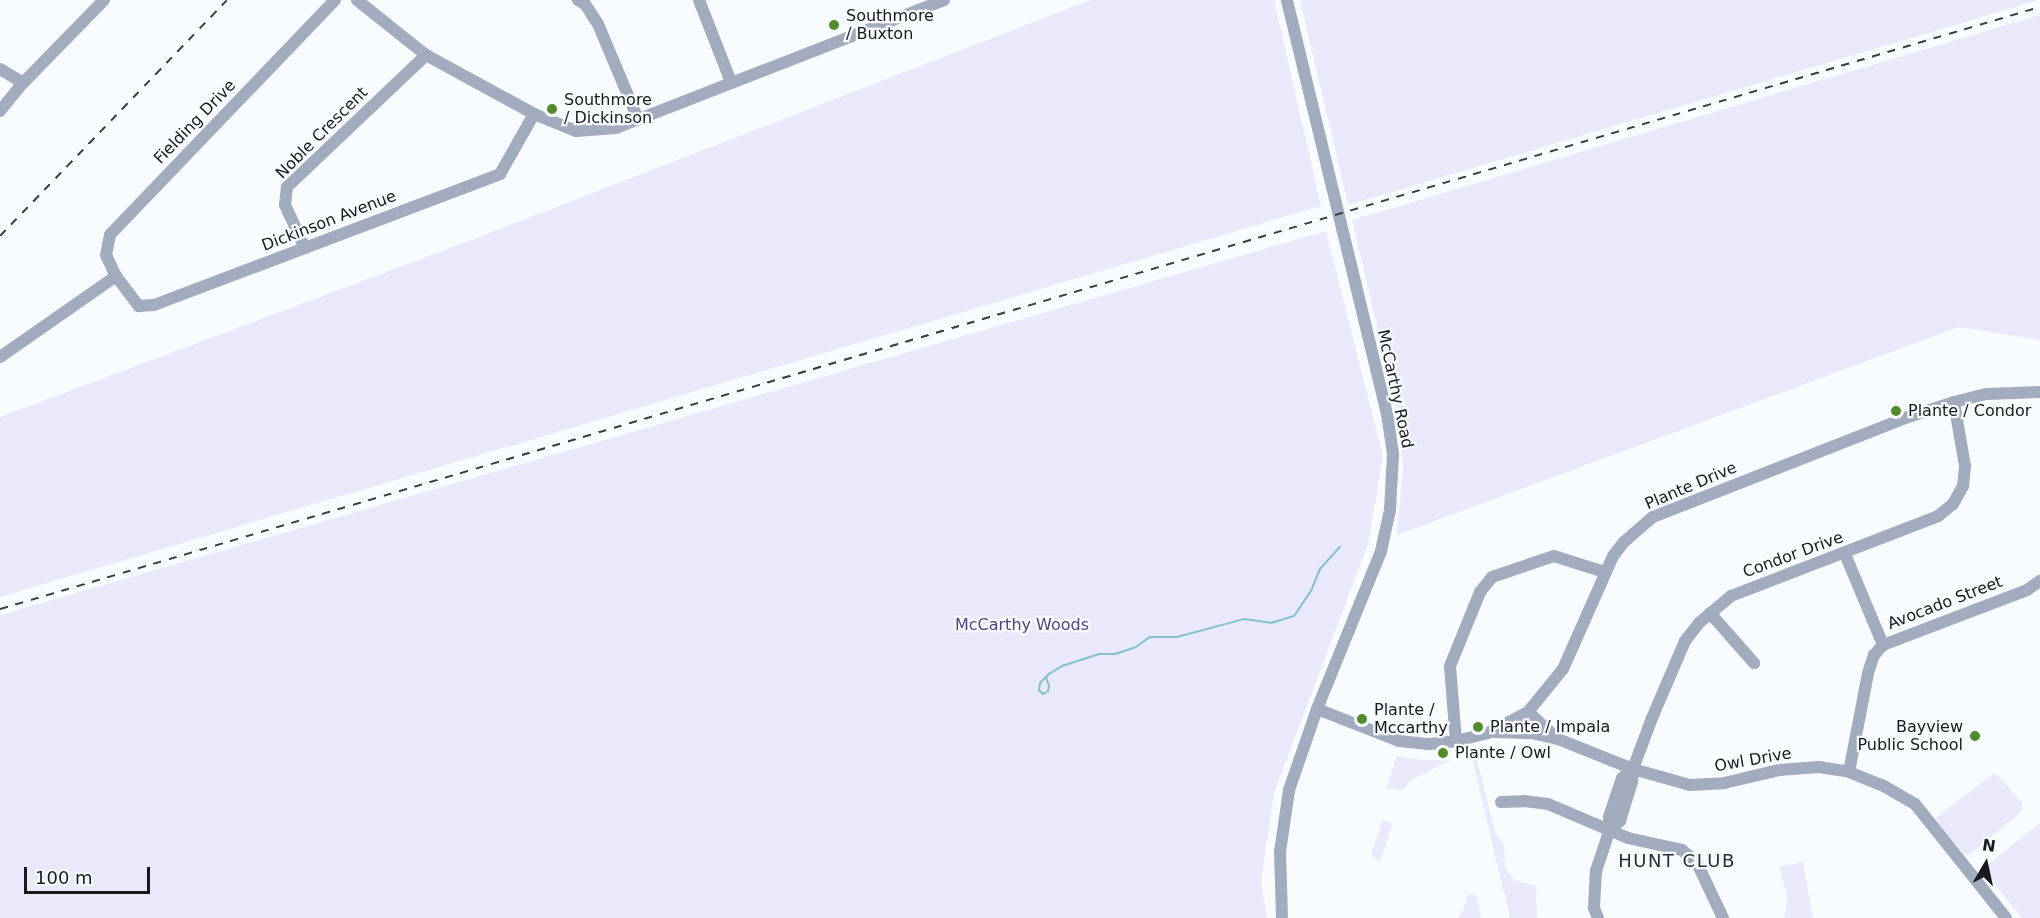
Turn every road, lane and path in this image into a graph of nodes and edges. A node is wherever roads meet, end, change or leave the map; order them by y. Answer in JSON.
{"nodes":[{"id":1,"x":104,"y":0,"type":"edge"},
{"id":2,"x":335,"y":0,"type":"edge"},
{"id":3,"x":357,"y":0,"type":"edge"},
{"id":4,"x":578,"y":0,"type":"edge"},
{"id":5,"x":699,"y":0,"type":"edge"},
{"id":6,"x":944,"y":0,"type":"edge"},
{"id":7,"x":1287,"y":0,"type":"edge"},
{"id":8,"x":426,"y":55,"type":"junction"},
{"id":9,"x":0,"y":69,"type":"edge"},
{"id":10,"x":731,"y":82,"type":"junction"},
{"id":11,"x":23,"y":83,"type":"junction"},
{"id":12,"x":0,"y":111,"type":"edge"},
{"id":13,"x":534,"y":114,"type":"junction"},
{"id":14,"x":638,"y":119,"type":"junction"},
{"id":15,"x":304,"y":248,"type":"junction"},
{"id":16,"x":116,"y":276,"type":"junction"},
{"id":17,"x":0,"y":357,"type":"edge"},
{"id":18,"x":2040,"y":392,"type":"edge"},
{"id":19,"x":1954,"y":402,"type":"junction"},
{"id":20,"x":1845,"y":554,"type":"junction"},
{"id":21,"x":1604,"y":572,"type":"junction"},
{"id":22,"x":2040,"y":581,"type":"edge"},
{"id":23,"x":1710,"y":613,"type":"junction"},
{"id":24,"x":1883,"y":645,"type":"junction"},
{"id":25,"x":1754,"y":663,"type":"dead end"},
{"id":26,"x":1317,"y":709,"type":"junction"},
{"id":27,"x":1528,"y":712,"type":"junction"},
{"id":28,"x":1488,"y":733,"type":"junction"},
{"id":29,"x":1558,"y":739,"type":"junction"},
{"id":30,"x":1456,"y":741,"type":"junction"},
{"id":31,"x":1633,"y":769,"type":"junction"},
{"id":32,"x":1849,"y":772,"type":"junction"},
{"id":33,"x":1501,"y":802,"type":"dead end"},
{"id":34,"x":1610,"y":829,"type":"junction"},
{"id":35,"x":1282,"y":918,"type":"edge"},
{"id":36,"x":1598,"y":918,"type":"edge"},
{"id":37,"x":1723,"y":918,"type":"edge"},
{"id":38,"x":2006,"y":918,"type":"edge"}],
"edges":[{"from":1,"to":11,"type":"street"},
{"from":2,"to":16,"type":"street","name":"Fielding Drive"},
{"from":3,"to":8,"type":"street"},
{"from":4,"to":14,"type":"street"},
{"from":5,"to":10,"type":"street"},
{"from":6,"to":10,"type":"street"},
{"from":7,"to":26,"type":"street","name":"McCarthy Road"},
{"from":8,"to":13,"type":"street"},
{"from":8,"to":15,"type":"street","name":"Noble Crescent"},
{"from":9,"to":11,"type":"street"},
{"from":10,"to":14,"type":"street"},
{"from":11,"to":12,"type":"street"},
{"from":13,"to":14,"type":"street"},
{"from":13,"to":15,"type":"street","name":"Dickinson Avenue"},
{"from":15,"to":16,"type":"street","name":"Dickinson Avenue"},
{"from":16,"to":17,"type":"street"},
{"from":18,"to":19,"type":"street","name":"Plante Drive"},
{"from":19,"to":20,"type":"street","name":"Condor Drive"},
{"from":19,"to":21,"type":"street","name":"Plante Drive"},
{"from":20,"to":23,"type":"street","name":"Condor Drive"},
{"from":20,"to":24,"type":"street"},
{"from":21,"to":27,"type":"street","name":"Plante Drive"},
{"from":21,"to":30,"type":"street"},
{"from":22,"to":24,"type":"street","name":"Avocado Street"},
{"from":23,"to":25,"type":"street"},
{"from":23,"to":31,"type":"street","name":"Condor Drive"},
{"from":24,"to":32,"type":"street","name":"Avocado Street"},
{"from":26,"to":30,"type":"street","name":"Plante Drive"},
{"from":26,"to":35,"type":"street","name":"McCarthy Road"},
{"from":27,"to":28,"type":"street","name":"Plante Drive"},
{"from":27,"to":29,"type":"street","name":"Owl Drive"},
{"from":28,"to":29,"type":"street","name":"Owl Drive"},
{"from":28,"to":30,"type":"street","name":"Plante Drive"},
{"from":29,"to":31,"type":"street","name":"Owl Drive"},
{"from":31,"to":32,"type":"street","name":"Owl Drive"},
{"from":31,"to":34,"type":"street","name":"Condor Drive"},
{"from":32,"to":38,"type":"street","name":"Owl Drive"},
{"from":33,"to":34,"type":"street"},
{"from":34,"to":36,"type":"street","name":"Condor Drive"},
{"from":34,"to":37,"type":"street"}]}
